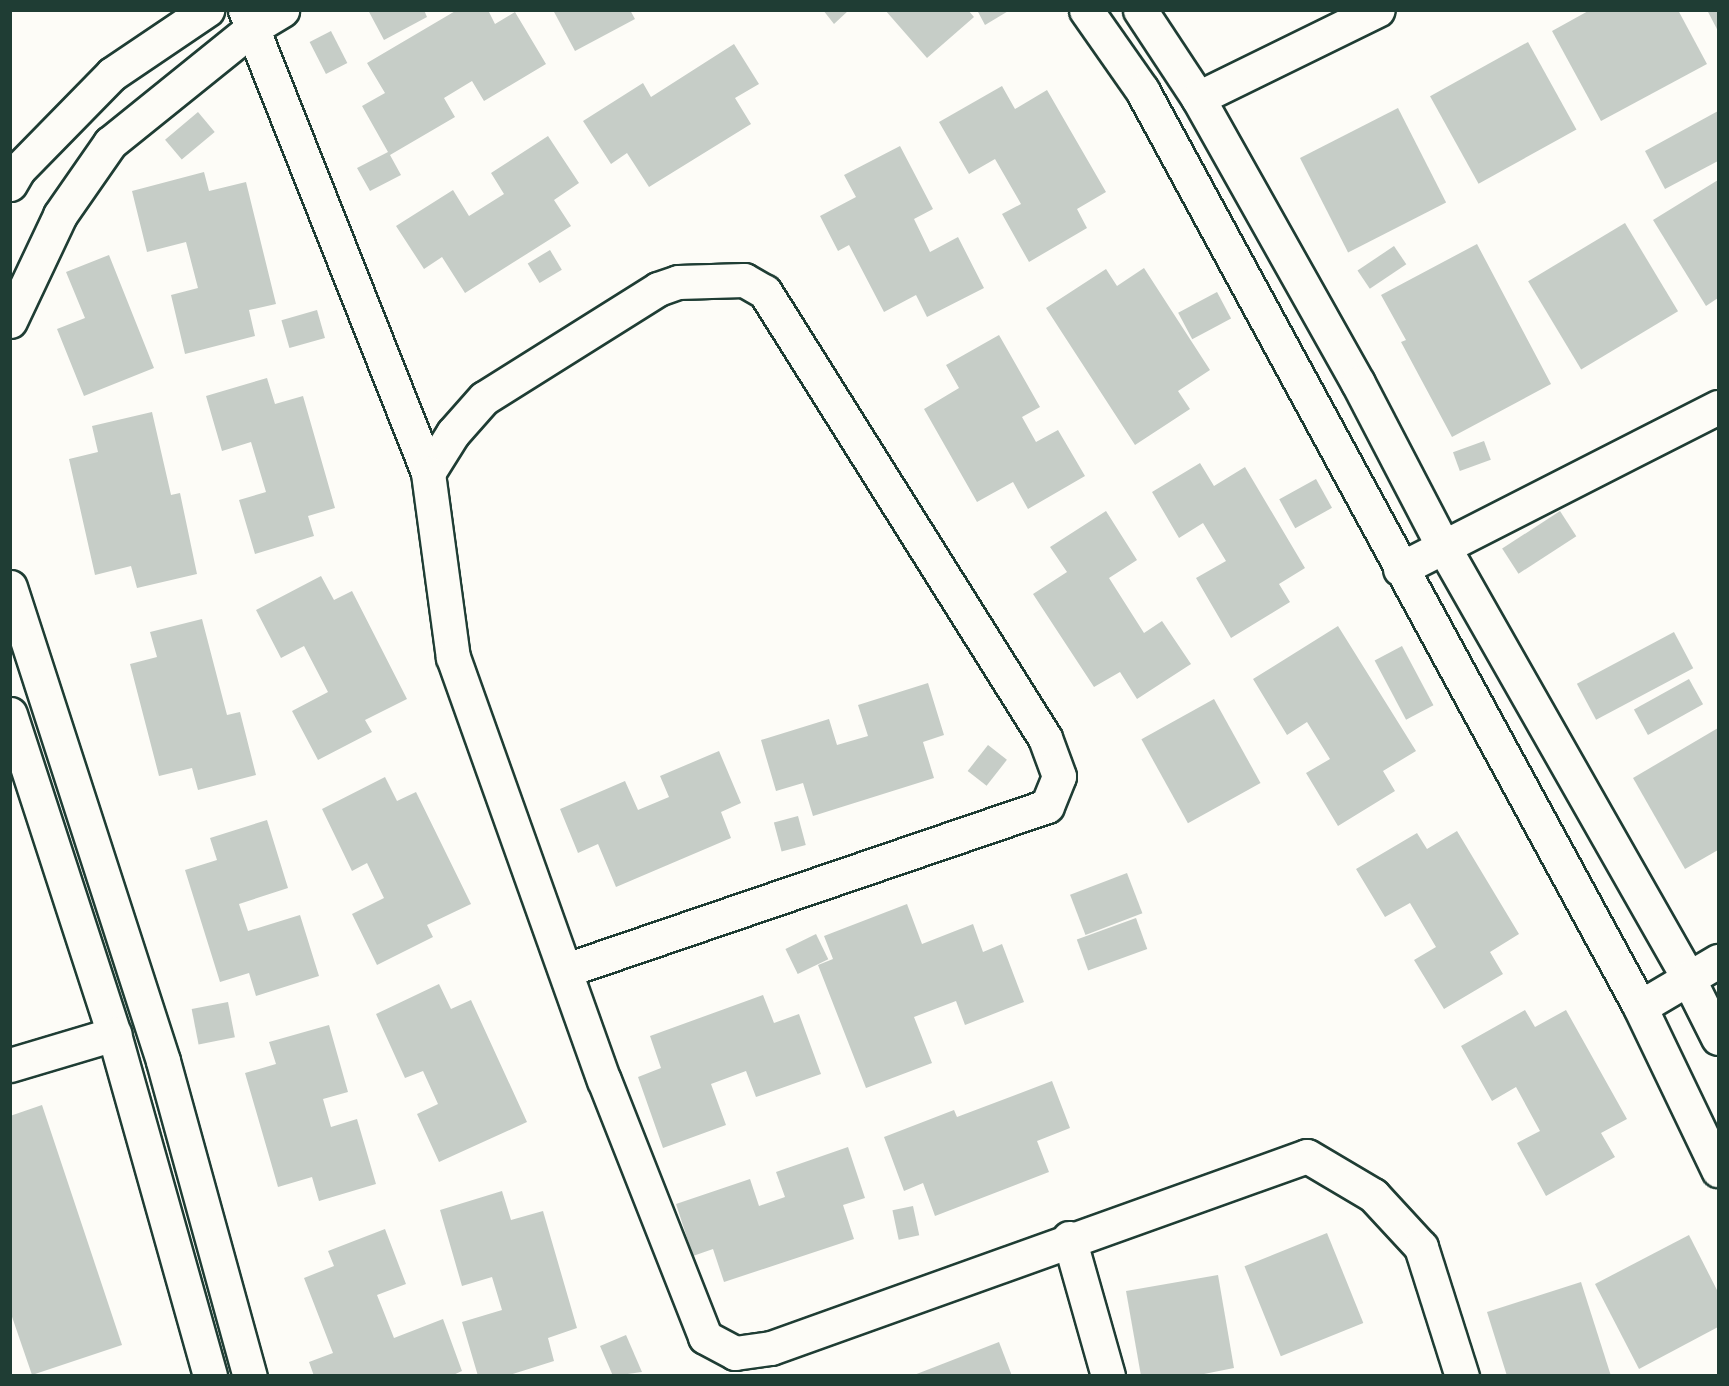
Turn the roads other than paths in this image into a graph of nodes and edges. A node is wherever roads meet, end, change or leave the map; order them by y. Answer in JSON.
{"nodes":[{"id":1,"x":207,"y":10,"type":"edge"},
{"id":2,"x":282,"y":10,"type":"edge"},
{"id":3,"x":1086,"y":10,"type":"edge"},
{"id":4,"x":1140,"y":10,"type":"edge"},
{"id":5,"x":1378,"y":10,"type":"edge"},
{"id":6,"x":250,"y":19,"type":"edge"},
{"id":7,"x":1198,"y":98,"type":"junction"},
{"id":8,"x":13,"y":175,"type":"edge"},
{"id":9,"x":10,"y":321,"type":"edge"},
{"id":10,"x":1719,"y":407,"type":"edge"},
{"id":11,"x":428,"y":472,"type":"junction"},
{"id":12,"x":1443,"y":546,"type":"junction"},
{"id":13,"x":1400,"y":569,"type":"junction"},
{"id":14,"x":10,"y":587,"type":"edge"},
{"id":15,"x":10,"y":714,"type":"edge"},
{"id":16,"x":1719,"y":961,"type":"edge"},
{"id":17,"x":566,"y":969,"type":"junction"},
{"id":18,"x":1688,"y":978,"type":"junction"},
{"id":19,"x":1640,"y":1007,"type":"junction"},
{"id":20,"x":114,"y":1035,"type":"junction"},
{"id":21,"x":1719,"y":1038,"type":"edge"},
{"id":22,"x":10,"y":1065,"type":"edge"},
{"id":23,"x":1719,"y":1170,"type":"edge"},
{"id":24,"x":1069,"y":1238,"type":"junction"},
{"id":25,"x":210,"y":1376,"type":"edge"},
{"id":26,"x":250,"y":1376,"type":"edge"},
{"id":27,"x":1108,"y":1376,"type":"edge"},
{"id":28,"x":1462,"y":1376,"type":"edge"}],
"edges":[{"from":1,"to":8,"type":"street"},
{"from":2,"to":6,"type":"street"},
{"from":3,"to":13,"type":"street"},
{"from":4,"to":7,"type":"street"},
{"from":5,"to":7,"type":"street"},
{"from":6,"to":9,"type":"street"},
{"from":6,"to":11,"type":"street"},
{"from":7,"to":12,"type":"street"},
{"from":10,"to":12,"type":"street"},
{"from":11,"to":17,"type":"street"},
{"from":11,"to":17,"type":"street"},
{"from":12,"to":13,"type":"street"},
{"from":12,"to":18,"type":"street"},
{"from":13,"to":19,"type":"street"},
{"from":14,"to":26,"type":"street"},
{"from":15,"to":20,"type":"street"},
{"from":16,"to":18,"type":"street"},
{"from":17,"to":24,"type":"street"},
{"from":18,"to":19,"type":"street"},
{"from":18,"to":21,"type":"street"},
{"from":19,"to":23,"type":"street"},
{"from":20,"to":22,"type":"street"},
{"from":20,"to":25,"type":"street"},
{"from":24,"to":27,"type":"street"},
{"from":24,"to":28,"type":"street"}]}
